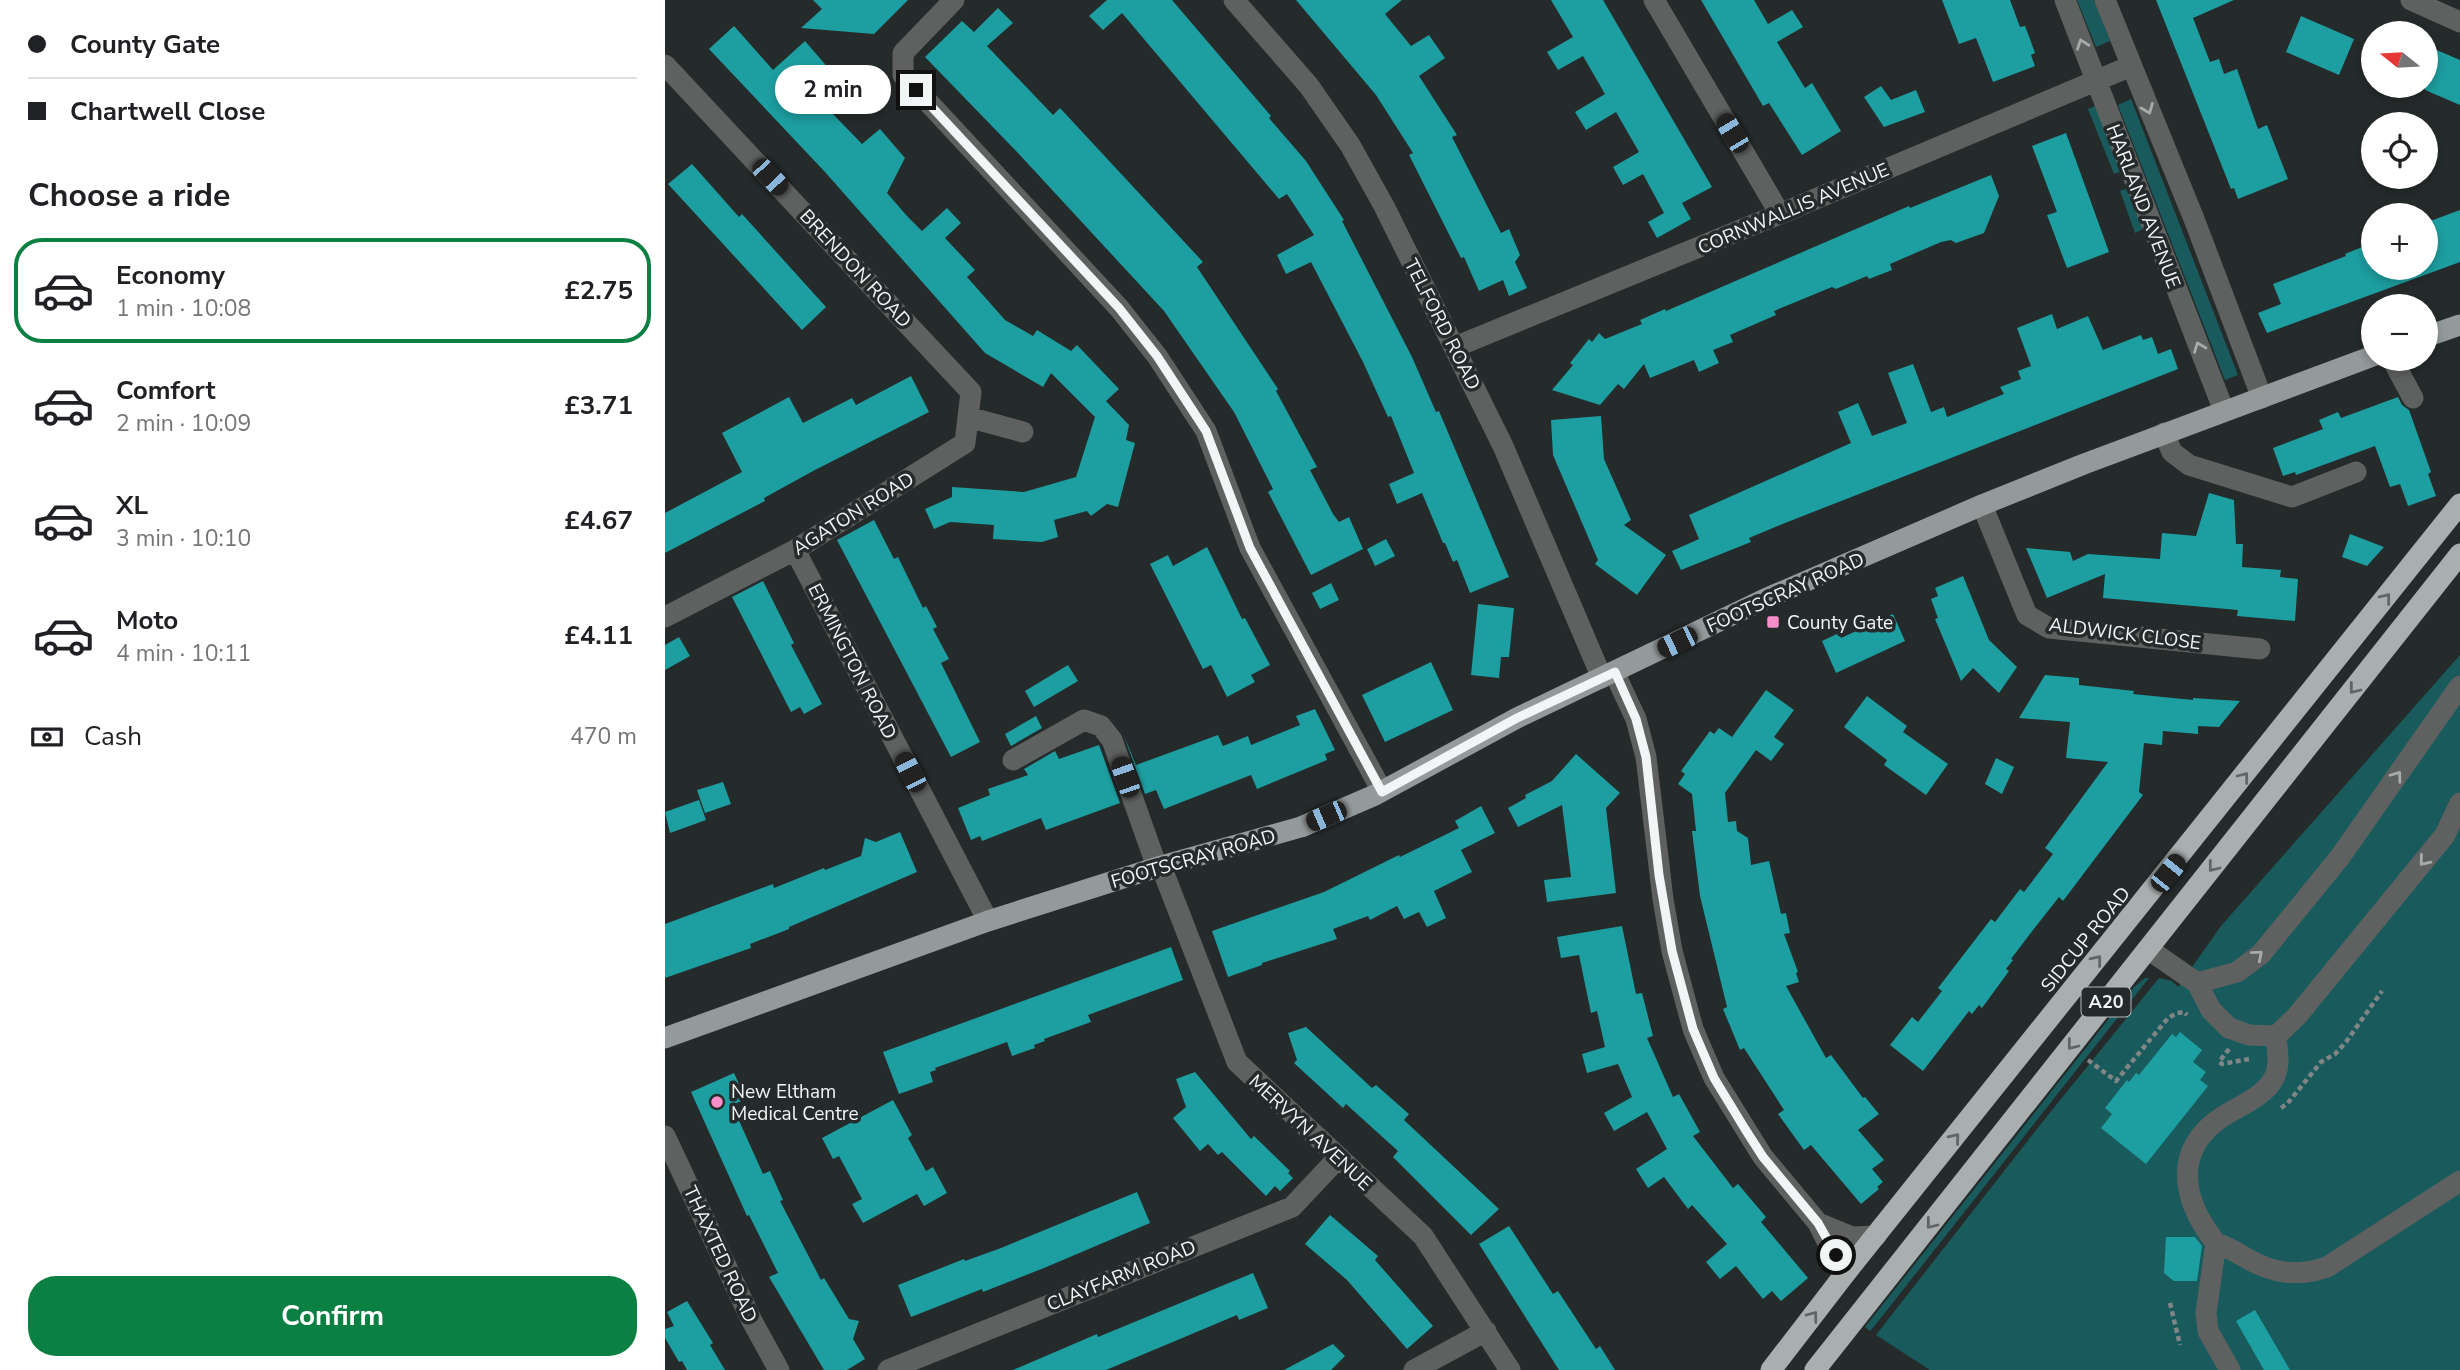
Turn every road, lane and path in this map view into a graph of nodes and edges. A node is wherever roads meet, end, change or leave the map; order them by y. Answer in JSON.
{"nodes":[{"id":1,"x":954,"y":0,"type":"edge"},
{"id":2,"x":1234,"y":0,"type":"edge"},
{"id":3,"x":1654,"y":0,"type":"edge"},
{"id":4,"x":2065,"y":0,"type":"edge"},
{"id":5,"x":2105,"y":0,"type":"edge"},
{"id":6,"x":2411,"y":0,"type":"edge"},
{"id":7,"x":2460,"y":22,"type":"edge"},
{"id":8,"x":665,"y":65,"type":"edge"},
{"id":9,"x":2130,"y":66,"type":"junction"},
{"id":10,"x":2095,"y":81,"type":"junction"},
{"id":11,"x":1780,"y":214,"type":"junction"},
{"id":12,"x":2460,"y":325,"type":"edge"},
{"id":13,"x":2438,"y":333,"type":"edge"},
{"id":14,"x":1455,"y":347,"type":"junction"},
{"id":15,"x":2361,"y":361,"type":"edge"},
{"id":16,"x":2398,"y":371,"type":"edge"},
{"id":17,"x":2262,"y":398,"type":"junction"},
{"id":18,"x":2413,"y":398,"type":"dead end"},
{"id":19,"x":2224,"y":411,"type":"junction"},
{"id":20,"x":968,"y":417,"type":"junction"},
{"id":21,"x":1023,"y":432,"type":"dead end"},
{"id":22,"x":2164,"y":433,"type":"junction"},
{"id":23,"x":2356,"y":472,"type":"dead end"},
{"id":24,"x":2460,"y":504,"type":"edge"},
{"id":25,"x":1982,"y":505,"type":"junction"},
{"id":26,"x":795,"y":550,"type":"junction"},
{"id":27,"x":2460,"y":554,"type":"edge"},
{"id":28,"x":665,"y":617,"type":"edge"},
{"id":29,"x":2260,"y":649,"type":"dead end"},
{"id":30,"x":1608,"y":675,"type":"junction"},
{"id":31,"x":2460,"y":686,"type":"edge"},
{"id":32,"x":1013,"y":761,"type":"dead end"},
{"id":33,"x":1382,"y":792,"type":"junction"},
{"id":34,"x":2460,"y":803,"type":"edge"},
{"id":35,"x":1159,"y":867,"type":"junction"},
{"id":36,"x":988,"y":921,"type":"junction"},
{"id":37,"x":2148,"y":948,"type":"junction"},
{"id":38,"x":2197,"y":983,"type":"junction"},
{"id":39,"x":2382,"y":991,"type":"dead end"},
{"id":40,"x":2193,"y":1019,"type":"dead end"},
{"id":41,"x":665,"y":1038,"type":"edge"},
{"id":42,"x":2221,"y":1040,"type":"dead end"},
{"id":43,"x":2277,"y":1045,"type":"junction"},
{"id":44,"x":2088,"y":1060,"type":"dead end"},
{"id":45,"x":2279,"y":1109,"type":"dead end"},
{"id":46,"x":665,"y":1136,"type":"edge"},
{"id":47,"x":1339,"y":1157,"type":"junction"},
{"id":48,"x":2460,"y":1181,"type":"edge"},
{"id":49,"x":1818,"y":1223,"type":"junction"},
{"id":50,"x":1876,"y":1236,"type":"junction"},
{"id":51,"x":2216,"y":1243,"type":"junction"},
{"id":52,"x":1844,"y":1275,"type":"junction"},
{"id":53,"x":2170,"y":1303,"type":"dead end"},
{"id":54,"x":1486,"y":1331,"type":"junction"},
{"id":55,"x":2180,"y":1345,"type":"dead end"},
{"id":56,"x":779,"y":1370,"type":"edge"},
{"id":57,"x":888,"y":1370,"type":"edge"},
{"id":58,"x":1414,"y":1370,"type":"edge"},
{"id":59,"x":1510,"y":1370,"type":"edge"},
{"id":60,"x":1772,"y":1370,"type":"edge"},
{"id":61,"x":1815,"y":1370,"type":"edge"},
{"id":62,"x":2230,"y":1370,"type":"edge"}],
"edges":[{"from":1,"to":33,"type":"street"},
{"from":2,"to":14,"type":"street","name":"TELFORD ROAD"},
{"from":3,"to":11,"type":"street"},
{"from":10,"to":4,"type":"street","name":"HARLAND AVENUE","one_way":true},
{"from":5,"to":9,"type":"street","name":"HARLAND AVENUE"},
{"from":6,"to":7,"type":"street"},
{"from":8,"to":20,"type":"street","name":"BRENDON ROAD"},
{"from":9,"to":10,"type":"street","name":"CORNWALLIS AVENUE"},
{"from":9,"to":17,"type":"street","name":"HARLAND AVENUE","one_way":true},
{"from":10,"to":11,"type":"street","name":"CORNWALLIS AVENUE"},
{"from":19,"to":10,"type":"street","name":"HARLAND AVENUE","one_way":true},
{"from":11,"to":14,"type":"street","name":"CORNWALLIS AVENUE"},
{"from":12,"to":13,"type":"main road"},
{"from":14,"to":30,"type":"street","name":"TELFORD ROAD"},
{"from":15,"to":17,"type":"main road","name":"FOOTSCRAY ROAD"},
{"from":16,"to":18,"type":"street"},
{"from":17,"to":19,"type":"main road","name":"FOOTSCRAY ROAD"},
{"from":19,"to":22,"type":"main road","name":"FOOTSCRAY ROAD"},
{"from":20,"to":21,"type":"street"},
{"from":20,"to":26,"type":"street","name":"AGATON ROAD"},
{"from":22,"to":23,"type":"street"},
{"from":22,"to":25,"type":"main road","name":"FOOTSCRAY ROAD"},
{"from":50,"to":24,"type":"highway","name":"SIDCUP ROAD","number":"A20","one_way":true},
{"from":25,"to":29,"type":"street","name":"ALDWICK CLOSE"},
{"from":25,"to":30,"type":"main road","name":"FOOTSCRAY ROAD"},
{"from":26,"to":28,"type":"street","name":"AGATON ROAD"},
{"from":26,"to":36,"type":"street","name":"ERMINGTON ROAD"},
{"from":27,"to":37,"type":"highway","number":"A20","one_way":true},
{"from":30,"to":33,"type":"main road","name":"FOOTSCRAY ROAD"},
{"from":30,"to":49,"type":"street"},
{"from":38,"to":31,"type":"street","one_way":true},
{"from":32,"to":35,"type":"street","name":"MERVYN AVENUE"},
{"from":33,"to":35,"type":"main road","name":"FOOTSCRAY ROAD"},
{"from":34,"to":43,"type":"street","one_way":true},
{"from":35,"to":36,"type":"main road","name":"FOOTSCRAY ROAD"},
{"from":35,"to":47,"type":"street","name":"MERVYN AVENUE"},
{"from":36,"to":41,"type":"main road","name":"FOOTSCRAY ROAD"},
{"from":37,"to":38,"type":"street"},
{"from":37,"to":61,"type":"highway","number":"A20","one_way":true},
{"from":38,"to":43,"type":"street"},
{"from":39,"to":45,"type":"path"},
{"from":40,"to":44,"type":"path"},
{"from":42,"to":43,"type":"path"},
{"from":43,"to":51,"type":"street"},
{"from":46,"to":56,"type":"street","name":"THAXTED ROAD"},
{"from":47,"to":54,"type":"street","name":"MERVYN AVENUE"},
{"from":47,"to":57,"type":"street","name":"CLAYFARM ROAD"},
{"from":48,"to":51,"type":"street"},
{"from":49,"to":50,"type":"street"},
{"from":49,"to":52,"type":"street"},
{"from":50,"to":52,"type":"highway","name":"SIDCUP ROAD","number":"A20"},
{"from":51,"to":62,"type":"street"},
{"from":60,"to":52,"type":"highway","name":"SIDCUP ROAD","number":"A20","one_way":true},
{"from":53,"to":55,"type":"path"},
{"from":54,"to":58,"type":"street"},
{"from":54,"to":59,"type":"street","name":"MERVYN AVENUE"}]}
